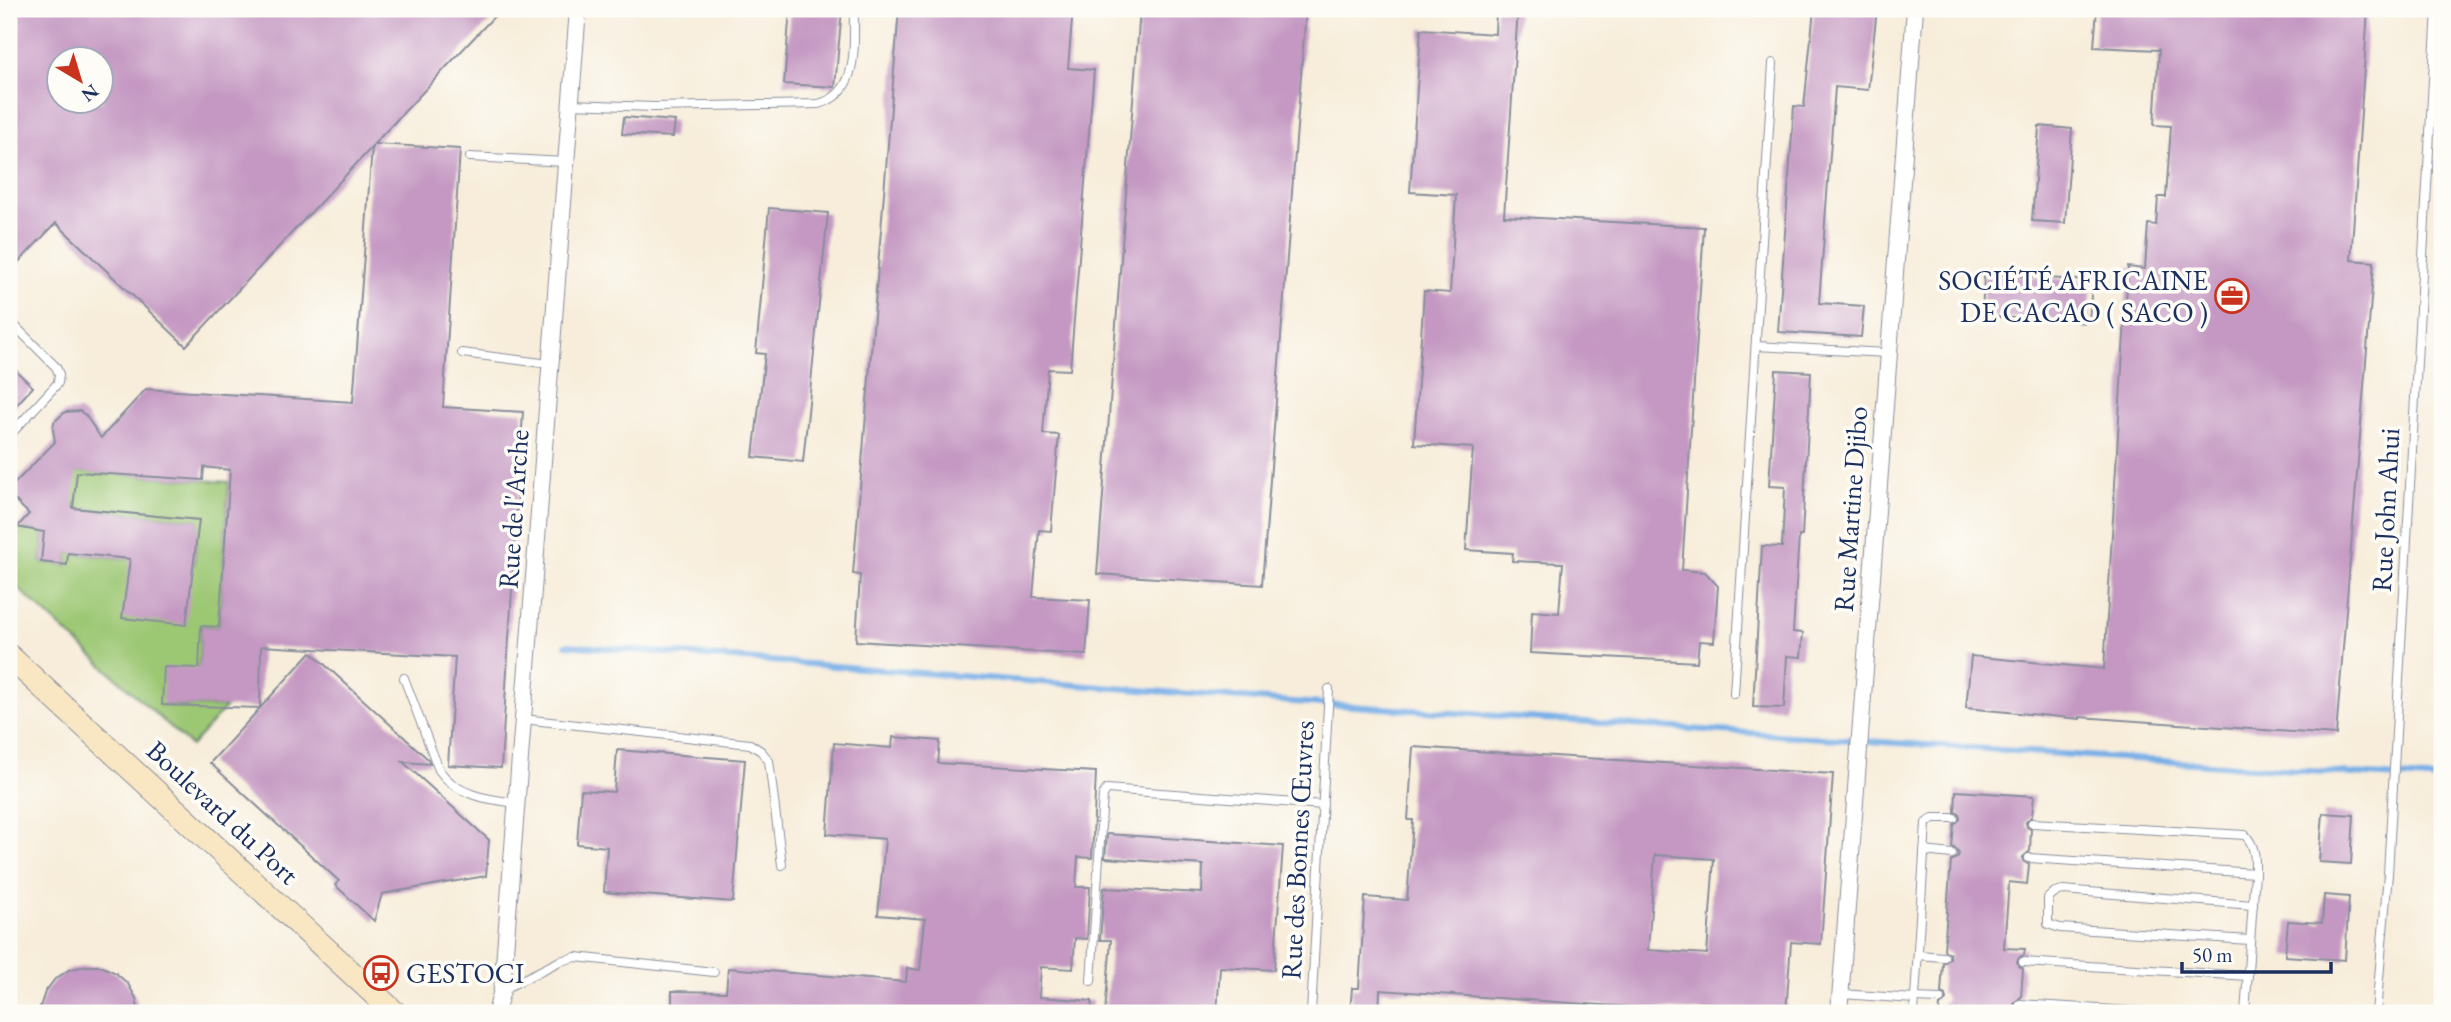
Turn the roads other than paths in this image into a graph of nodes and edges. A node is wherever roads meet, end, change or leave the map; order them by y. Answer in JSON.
{"nodes":[{"id":1,"x":578,"y":9,"type":"edge"},
{"id":2,"x":854,"y":9,"type":"edge"},
{"id":3,"x":1914,"y":9,"type":"edge"},
{"id":4,"x":2437,"y":9,"type":"edge"},
{"id":5,"x":1773,"y":63,"type":"dead end"},
{"id":6,"x":570,"y":104,"type":"junction"},
{"id":7,"x":470,"y":157,"type":"dead end"},
{"id":8,"x":565,"y":162,"type":"junction"},
{"id":9,"x":9,"y":320,"type":"edge"},
{"id":10,"x":1756,"y":346,"type":"junction"},
{"id":11,"x":462,"y":353,"type":"dead end"},
{"id":12,"x":1887,"y":353,"type":"junction"},
{"id":13,"x":550,"y":364,"type":"junction"},
{"id":14,"x":9,"y":436,"type":"edge"},
{"id":15,"x":9,"y":656,"type":"edge"},
{"id":16,"x":404,"y":678,"type":"dead end"},
{"id":17,"x":1329,"y":690,"type":"dead end"},
{"id":18,"x":1734,"y":694,"type":"dead end"},
{"id":19,"x":523,"y":719,"type":"junction"},
{"id":20,"x":517,"y":803,"type":"junction"},
{"id":21,"x":1323,"y":805,"type":"junction"},
{"id":22,"x":1954,"y":818,"type":"dead end"},
{"id":23,"x":2032,"y":823,"type":"dead end"},
{"id":24,"x":1924,"y":851,"type":"junction"},
{"id":25,"x":1952,"y":854,"type":"dead end"},
{"id":26,"x":2029,"y":858,"type":"dead end"},
{"id":27,"x":782,"y":865,"type":"dead end"},
{"id":28,"x":2255,"y":873,"type":"junction"},
{"id":29,"x":2253,"y":905,"type":"junction"},
{"id":30,"x":2250,"y":940,"type":"junction"},
{"id":31,"x":1918,"y":955,"type":"junction"},
{"id":32,"x":1944,"y":957,"type":"dead end"},
{"id":33,"x":2023,"y":962,"type":"dead end"},
{"id":34,"x":714,"y":972,"type":"dead end"},
{"id":35,"x":2248,"y":976,"type":"junction"},
{"id":36,"x":1091,"y":982,"type":"dead end"},
{"id":37,"x":502,"y":990,"type":"junction"},
{"id":38,"x":1841,"y":994,"type":"junction"},
{"id":39,"x":1915,"y":999,"type":"junction"},
{"id":40,"x":1940,"y":999,"type":"dead end"},
{"id":41,"x":2020,"y":1004,"type":"dead end"},
{"id":42,"x":396,"y":1013,"type":"edge"},
{"id":43,"x":496,"y":1013,"type":"edge"},
{"id":44,"x":1311,"y":1013,"type":"edge"},
{"id":45,"x":1839,"y":1013,"type":"edge"},
{"id":46,"x":1914,"y":1013,"type":"edge"},
{"id":47,"x":2162,"y":1013,"type":"edge"},
{"id":48,"x":2245,"y":1013,"type":"edge"},
{"id":49,"x":2376,"y":1013,"type":"edge"}],
"edges":[{"from":1,"to":6,"type":"street","name":"Rue de l'Arche"},
{"from":2,"to":6,"type":"lane"},
{"from":3,"to":12,"type":"street","name":"Rue Martine Djibo"},
{"from":4,"to":49,"type":"lane","name":"Rue John Ahui"},
{"from":5,"to":10,"type":"lane"},
{"from":6,"to":8,"type":"street","name":"Rue de l'Arche"},
{"from":7,"to":8,"type":"lane"},
{"from":8,"to":13,"type":"street","name":"Rue de l'Arche"},
{"from":9,"to":14,"type":"lane"},
{"from":10,"to":12,"type":"lane"},
{"from":10,"to":18,"type":"lane"},
{"from":11,"to":13,"type":"lane"},
{"from":12,"to":38,"type":"street","name":"Rue Martine Djibo"},
{"from":13,"to":19,"type":"street","name":"Rue de l'Arche"},
{"from":15,"to":42,"type":"main road","name":"Boulevard du Port"},
{"from":16,"to":20,"type":"lane"},
{"from":17,"to":21,"type":"lane","name":"Rue des Bonnes Œuvres"},
{"from":19,"to":20,"type":"street","name":"Rue de l'Arche"},
{"from":19,"to":27,"type":"lane"},
{"from":20,"to":37,"type":"street","name":"Rue de l'Arche"},
{"from":21,"to":36,"type":"lane"},
{"from":21,"to":44,"type":"lane","name":"Rue des Bonnes Œuvres"},
{"from":22,"to":24,"type":"lane"},
{"from":23,"to":28,"type":"lane"},
{"from":24,"to":25,"type":"lane"},
{"from":24,"to":31,"type":"lane"},
{"from":26,"to":28,"type":"lane"},
{"from":28,"to":29,"type":"lane"},
{"from":29,"to":30,"type":"lane"},
{"from":29,"to":30,"type":"lane"},
{"from":30,"to":35,"type":"lane"},
{"from":31,"to":32,"type":"lane"},
{"from":31,"to":39,"type":"lane"},
{"from":33,"to":35,"type":"lane"},
{"from":34,"to":37,"type":"lane"},
{"from":35,"to":48,"type":"lane"},
{"from":37,"to":43,"type":"street","name":"Rue de l'Arche"},
{"from":38,"to":39,"type":"lane"},
{"from":38,"to":45,"type":"street","name":"Rue Martine Djibo"},
{"from":39,"to":40,"type":"lane"},
{"from":39,"to":46,"type":"lane"},
{"from":41,"to":47,"type":"lane"}]}
